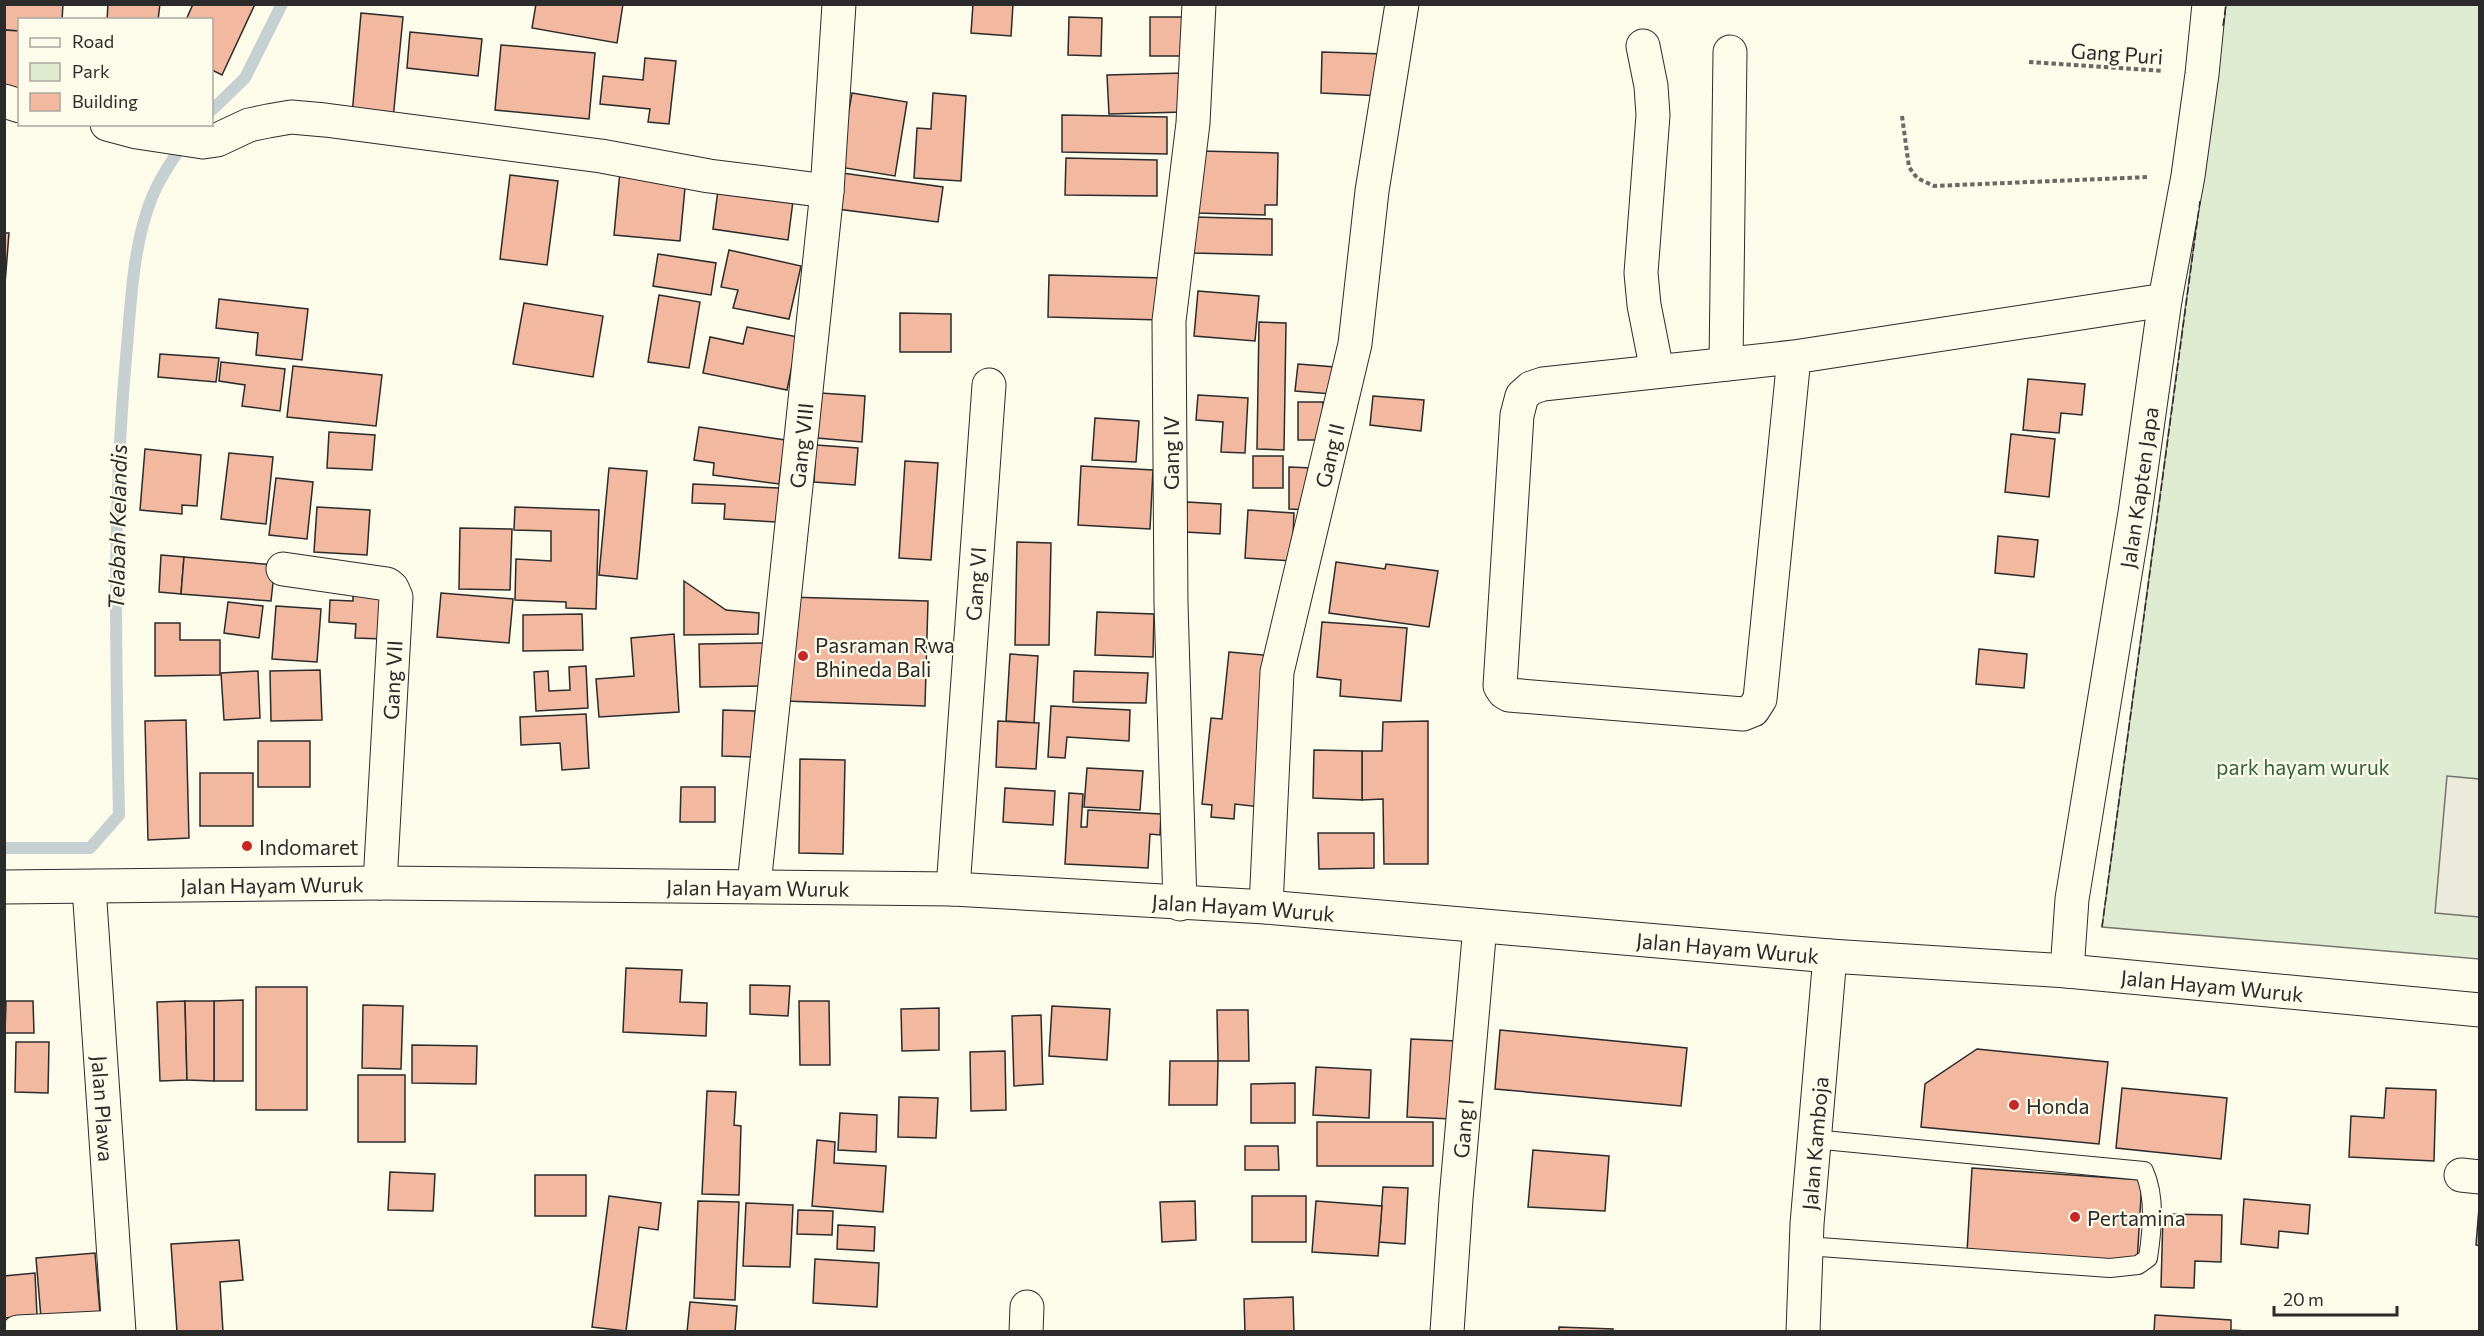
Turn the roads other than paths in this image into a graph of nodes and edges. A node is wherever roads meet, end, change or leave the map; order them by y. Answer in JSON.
{"nodes":[{"id":1,"x":840,"y":4,"type":"edge"},
{"id":2,"x":1199,"y":4,"type":"edge"},
{"id":3,"x":1402,"y":4,"type":"edge"},
{"id":4,"x":2209,"y":4,"type":"edge"},
{"id":5,"x":1643,"y":46,"type":"dead end"},
{"id":6,"x":1730,"y":52,"type":"dead end"},
{"id":7,"x":114,"y":126,"type":"edge"},
{"id":8,"x":827,"y":191,"type":"junction"},
{"id":9,"x":2166,"y":300,"type":"junction"},
{"id":10,"x":1794,"y":357,"type":"junction"},
{"id":11,"x":1726,"y":364,"type":"junction"},
{"id":12,"x":1657,"y":371,"type":"junction"},
{"id":13,"x":989,"y":385,"type":"dead end"},
{"id":14,"x":284,"y":569,"type":"dead end"},
{"id":15,"x":381,"y":883,"type":"junction"},
{"id":16,"x":754,"y":885,"type":"junction"},
{"id":17,"x":4,"y":887,"type":"edge"},
{"id":18,"x":89,"y":887,"type":"junction"},
{"id":19,"x":953,"y":889,"type":"junction"},
{"id":20,"x":1180,"y":903,"type":"junction"},
{"id":21,"x":1266,"y":907,"type":"junction"},
{"id":22,"x":1480,"y":926,"type":"junction"},
{"id":23,"x":1830,"y":956,"type":"junction"},
{"id":24,"x":2067,"y":970,"type":"junction"},
{"id":25,"x":2480,"y":1010,"type":"edge"},
{"id":26,"x":1813,"y":1139,"type":"junction"},
{"id":27,"x":1806,"y":1246,"type":"junction"},
{"id":28,"x":119,"y":1329,"type":"edge"},
{"id":29,"x":18,"y":1332,"type":"edge"},
{"id":30,"x":1447,"y":1332,"type":"edge"},
{"id":31,"x":1803,"y":1332,"type":"edge"}],
"edges":[{"from":1,"to":8,"type":"street","name":"Gang VIII"},
{"from":2,"to":20,"type":"street","name":"Gang IV"},
{"from":3,"to":21,"type":"street","name":"Gang II"},
{"from":4,"to":9,"type":"street","name":"Jalan Kapten Japa"},
{"from":5,"to":12,"type":"street"},
{"from":6,"to":11,"type":"street"},
{"from":7,"to":8,"type":"street"},
{"from":8,"to":16,"type":"street","name":"Gang VIII"},
{"from":9,"to":10,"type":"street"},
{"from":9,"to":24,"type":"street","name":"Jalan Kapten Japa"},
{"from":10,"to":11,"type":"street"},
{"from":10,"to":12,"type":"street"},
{"from":11,"to":12,"type":"street"},
{"from":13,"to":19,"type":"street","name":"Gang VI"},
{"from":14,"to":15,"type":"street","name":"Gang VII"},
{"from":15,"to":16,"type":"street","name":"Jalan Hayam Wuruk"},
{"from":15,"to":18,"type":"street","name":"Jalan Hayam Wuruk"},
{"from":16,"to":19,"type":"street","name":"Jalan Hayam Wuruk"},
{"from":17,"to":18,"type":"street","name":"Jalan Hayam Wuruk"},
{"from":18,"to":28,"type":"street","name":"Jalan Plawa"},
{"from":19,"to":20,"type":"street","name":"Jalan Hayam Wuruk"},
{"from":20,"to":21,"type":"street","name":"Jalan Hayam Wuruk"},
{"from":21,"to":22,"type":"street","name":"Jalan Hayam Wuruk"},
{"from":22,"to":23,"type":"street","name":"Jalan Hayam Wuruk"},
{"from":22,"to":30,"type":"street","name":"Gang I"},
{"from":23,"to":24,"type":"street","name":"Jalan Hayam Wuruk"},
{"from":23,"to":26,"type":"street","name":"Jalan Kamboja"},
{"from":24,"to":25,"type":"street","name":"Jalan Hayam Wuruk"},
{"from":26,"to":27,"type":"street","name":"Jalan Kamboja"},
{"from":26,"to":27,"type":"lane"},
{"from":27,"to":31,"type":"street","name":"Jalan Kamboja"},
{"from":28,"to":29,"type":"street"}]}
